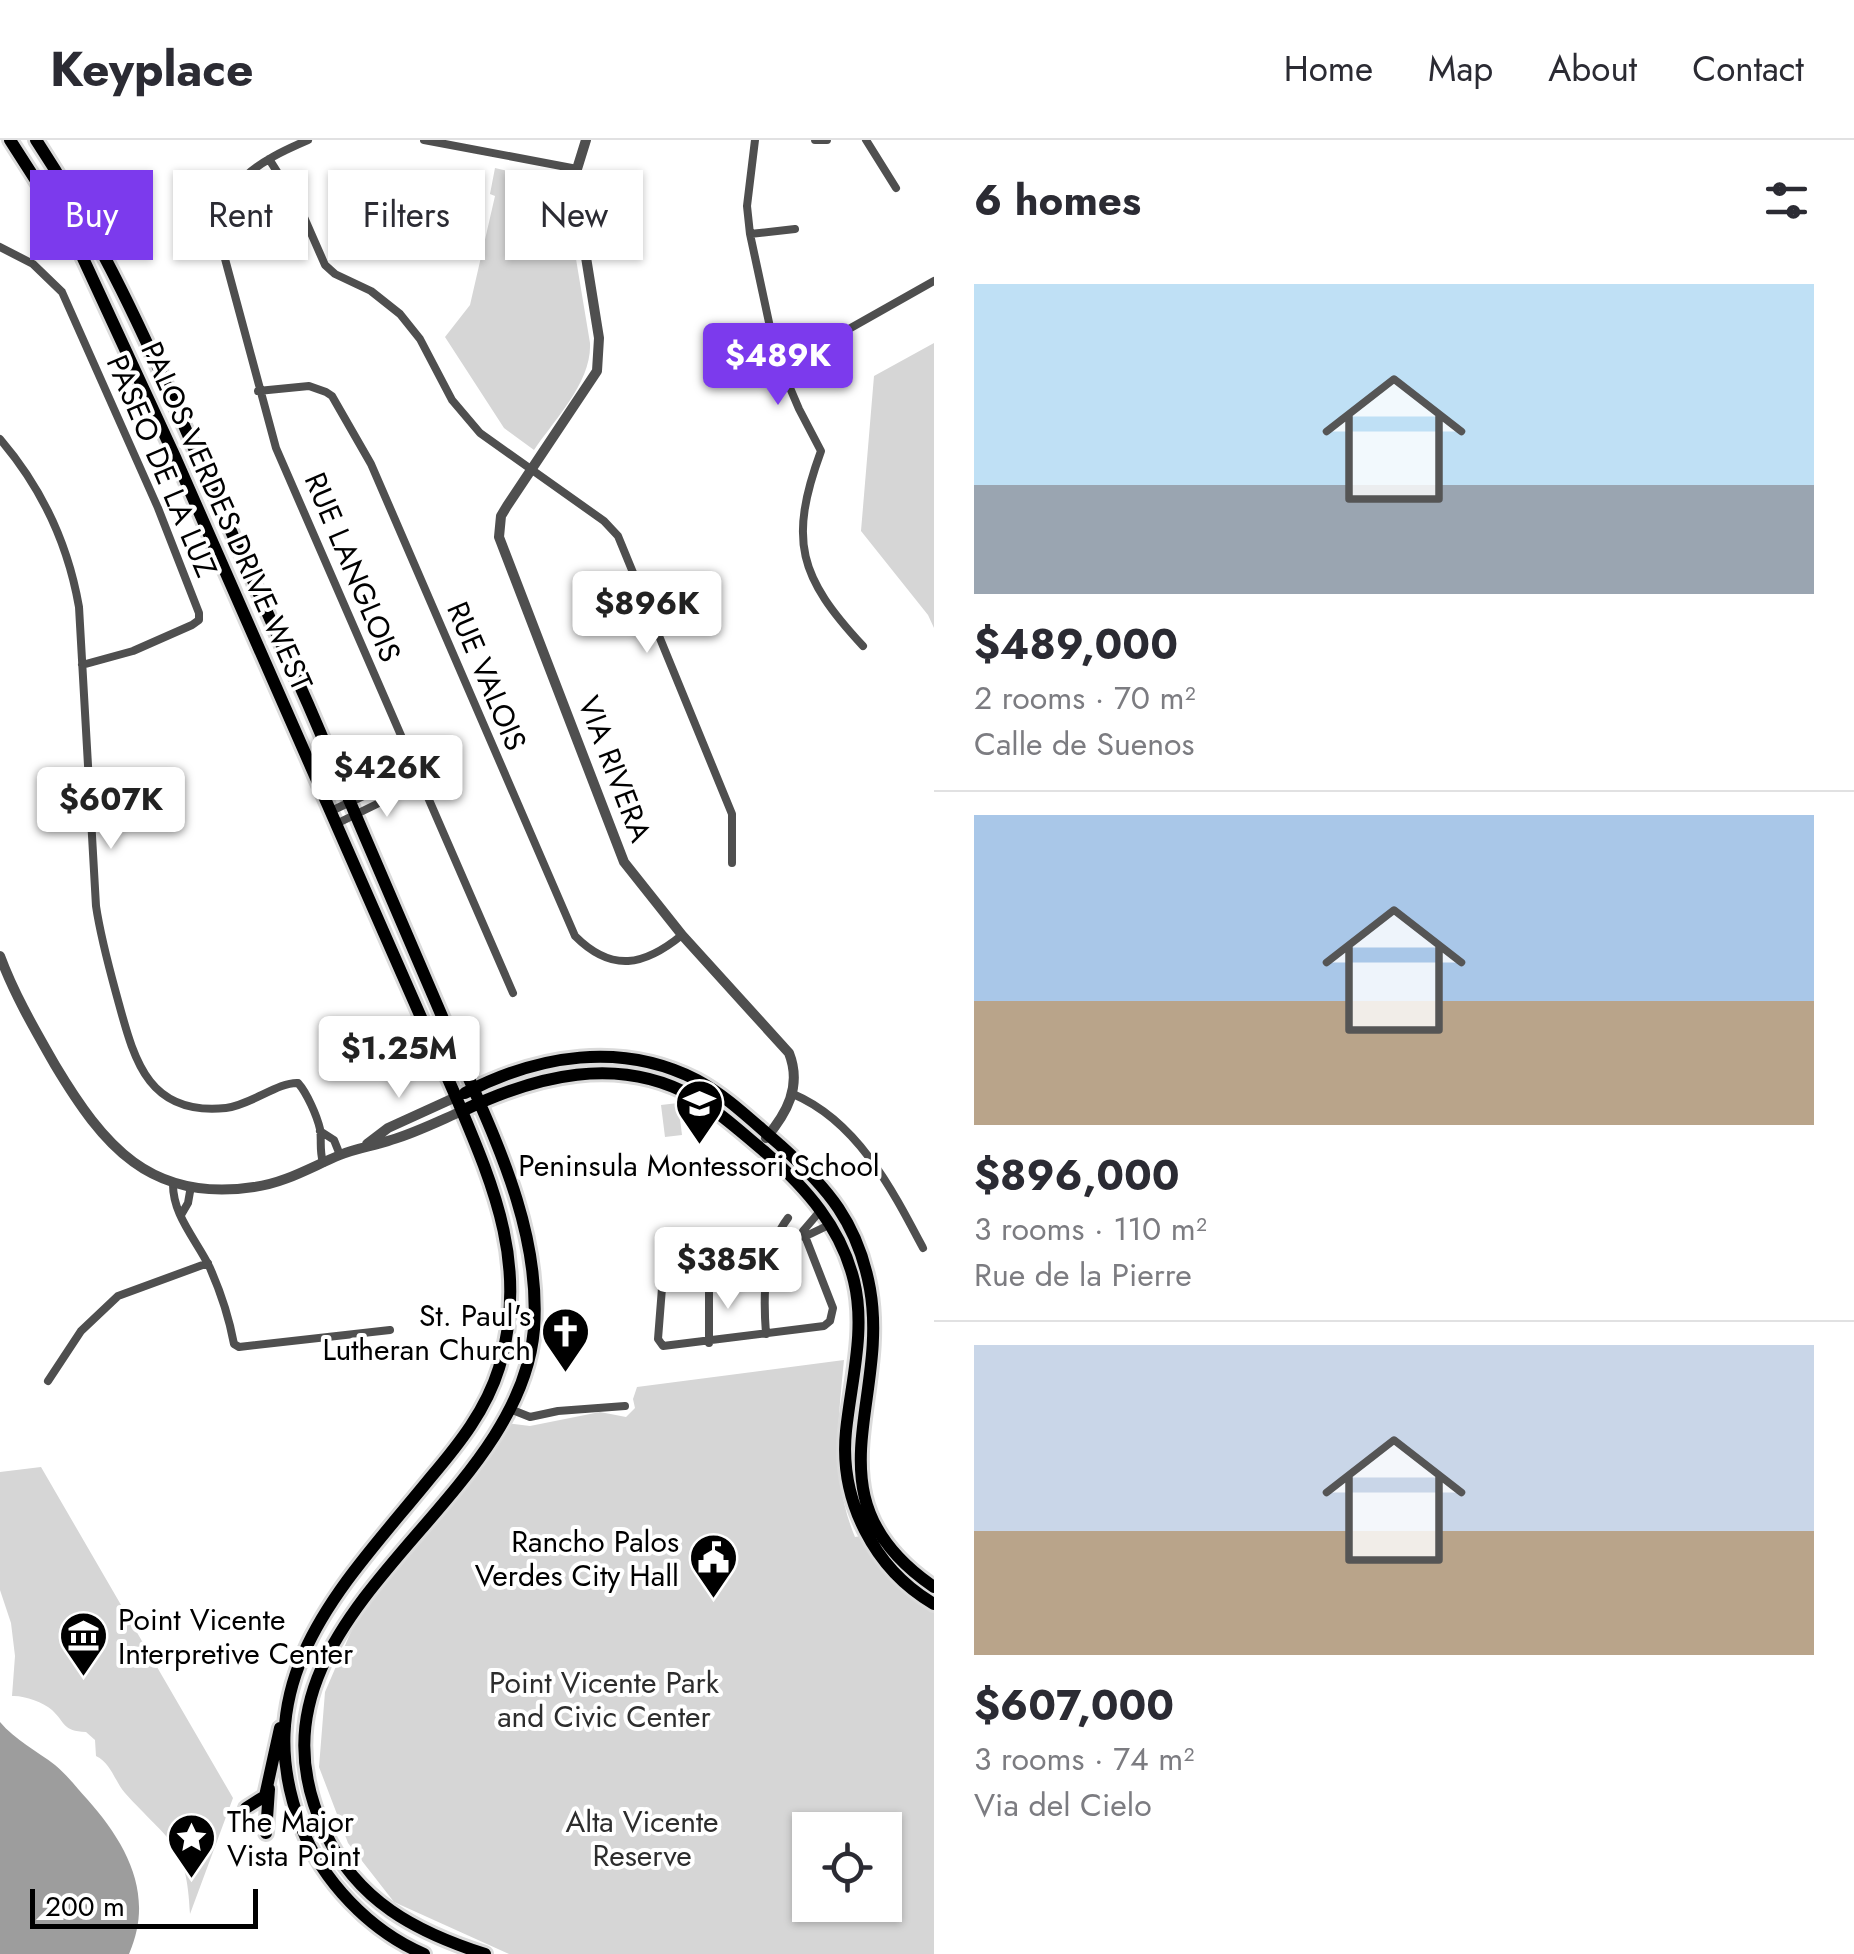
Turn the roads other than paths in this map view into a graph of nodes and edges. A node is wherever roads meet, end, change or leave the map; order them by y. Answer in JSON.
{"nodes":[{"id":1,"x":10,"y":140,"type":"edge"},
{"id":2,"x":36,"y":140,"type":"edge"},
{"id":3,"x":308,"y":140,"type":"edge"},
{"id":4,"x":424,"y":140,"type":"edge"},
{"id":5,"x":586,"y":140,"type":"edge"},
{"id":6,"x":756,"y":140,"type":"edge"},
{"id":7,"x":815,"y":140,"type":"edge"},
{"id":8,"x":827,"y":140,"type":"edge"},
{"id":9,"x":866,"y":140,"type":"edge"},
{"id":10,"x":269,"y":159,"type":"junction"},
{"id":11,"x":577,"y":169,"type":"junction"},
{"id":12,"x":55,"y":170,"type":"edge"},
{"id":13,"x":30,"y":171,"type":"edge"},
{"id":14,"x":896,"y":188,"type":"dead end"},
{"id":15,"x":796,"y":229,"type":"dead end"},
{"id":16,"x":750,"y":234,"type":"junction"},
{"id":17,"x":0,"y":247,"type":"edge"},
{"id":18,"x":84,"y":260,"type":"edge"},
{"id":19,"x":108,"y":260,"type":"edge"},
{"id":20,"x":934,"y":281,"type":"edge"},
{"id":21,"x":776,"y":355,"type":"junction"},
{"id":22,"x":258,"y":391,"type":"junction"},
{"id":23,"x":0,"y":440,"type":"edge"},
{"id":24,"x":532,"y":469,"type":"junction"},
{"id":25,"x":863,"y":646,"type":"dead end"},
{"id":26,"x":82,"y":666,"type":"junction"},
{"id":27,"x":417,"y":771,"type":"junction"},
{"id":28,"x":422,"y":782,"type":"junction"},
{"id":29,"x":354,"y":808,"type":"junction"},
{"id":30,"x":333,"y":818,"type":"junction"},
{"id":31,"x":732,"y":863,"type":"dead end"},
{"id":32,"x":682,"y":936,"type":"junction"},
{"id":33,"x":0,"y":956,"type":"edge"},
{"id":34,"x":514,"y":994,"type":"dead end"},
{"id":35,"x":646,"y":1078,"type":"junction"},
{"id":36,"x":706,"y":1086,"type":"junction"},
{"id":37,"x":472,"y":1089,"type":"junction"},
{"id":38,"x":793,"y":1094,"type":"junction"},
{"id":39,"x":479,"y":1103,"type":"junction"},
{"id":40,"x":459,"y":1104,"type":"junction"},
{"id":41,"x":320,"y":1131,"type":"junction"},
{"id":42,"x":769,"y":1135,"type":"junction"},
{"id":43,"x":758,"y":1146,"type":"junction"},
{"id":44,"x":340,"y":1155,"type":"junction"},
{"id":45,"x":323,"y":1162,"type":"junction"},
{"id":46,"x":174,"y":1182,"type":"junction"},
{"id":47,"x":191,"y":1186,"type":"junction"},
{"id":48,"x":181,"y":1215,"type":"junction"},
{"id":49,"x":823,"y":1217,"type":"junction"},
{"id":50,"x":788,"y":1218,"type":"dead end"},
{"id":51,"x":804,"y":1237,"type":"junction"},
{"id":52,"x":857,"y":1242,"type":"junction"},
{"id":53,"x":923,"y":1248,"type":"dead end"},
{"id":54,"x":208,"y":1264,"type":"junction"},
{"id":55,"x":713,"y":1277,"type":"dead end"},
{"id":56,"x":662,"y":1288,"type":"dead end"},
{"id":57,"x":390,"y":1330,"type":"dead end"},
{"id":58,"x":766,"y":1334,"type":"junction"},
{"id":59,"x":709,"y":1342,"type":"junction"},
{"id":60,"x":48,"y":1382,"type":"dead end"},
{"id":61,"x":625,"y":1406,"type":"dead end"},
{"id":62,"x":510,"y":1408,"type":"junction"},
{"id":63,"x":934,"y":1588,"type":"edge"},
{"id":64,"x":934,"y":1604,"type":"edge"},
{"id":65,"x":293,"y":1677,"type":"junction"},
{"id":66,"x":269,"y":1782,"type":"junction"},
{"id":67,"x":246,"y":1808,"type":"dead end"},
{"id":68,"x":266,"y":1832,"type":"dead end"},
{"id":69,"x":344,"y":1896,"type":"junction"},
{"id":70,"x":388,"y":1912,"type":"junction"},
{"id":71,"x":424,"y":1954,"type":"edge"},
{"id":72,"x":486,"y":1954,"type":"edge"}],
"edges":[{"from":1,"to":13,"type":"main road","name":"PALOS VERDES DRIVE WEST"},
{"from":2,"to":12,"type":"main road","name":"PALOS VERDES DRIVE WEST"},
{"from":3,"to":10,"type":"street","name":"RUE LANGLOIS"},
{"from":4,"to":11,"type":"street"},
{"from":5,"to":11,"type":"street","name":"VIA RIVERA"},
{"from":6,"to":16,"type":"street"},
{"from":7,"to":8,"type":"street"},
{"from":9,"to":14,"type":"street"},
{"from":10,"to":22,"type":"street","name":"RUE LANGLOIS"},
{"from":10,"to":24,"type":"street"},
{"from":11,"to":24,"type":"street","name":"VIA RIVERA"},
{"from":15,"to":16,"type":"street"},
{"from":16,"to":21,"type":"street"},
{"from":17,"to":26,"type":"street","name":"PASEO DE LA LUZ"},
{"from":18,"to":30,"type":"main road","name":"PALOS VERDES DRIVE WEST"},
{"from":19,"to":29,"type":"main road","name":"PALOS VERDES DRIVE WEST"},
{"from":20,"to":21,"type":"street"},
{"from":21,"to":25,"type":"street"},
{"from":22,"to":27,"type":"street","name":"RUE LANGLOIS"},
{"from":22,"to":32,"type":"street","name":"RUE VALOIS"},
{"from":23,"to":26,"type":"street"},
{"from":24,"to":31,"type":"street"},
{"from":24,"to":32,"type":"street","name":"VIA RIVERA"},
{"from":26,"to":41,"type":"street"},
{"from":27,"to":28,"type":"street","name":"RUE LANGLOIS"},
{"from":27,"to":29,"type":"street"},
{"from":28,"to":29,"type":"street"},
{"from":28,"to":34,"type":"street","name":"RUE LANGLOIS"},
{"from":29,"to":30,"type":"street"},
{"from":29,"to":37,"type":"main road","name":"PALOS VERDES DRIVE WEST"},
{"from":30,"to":40,"type":"main road","name":"PALOS VERDES DRIVE WEST"},
{"from":32,"to":38,"type":"street","name":"VIA RIVERA"},
{"from":33,"to":46,"type":"street"},
{"from":35,"to":36,"type":"main road"},
{"from":35,"to":39,"type":"main road"},
{"from":35,"to":43,"type":"main road"},
{"from":36,"to":37,"type":"main road"},
{"from":36,"to":42,"type":"main road"},
{"from":37,"to":39,"type":"main road","name":"PALOS VERDES DRIVE WEST"},
{"from":37,"to":40,"type":"main road"},
{"from":38,"to":42,"type":"street"},
{"from":38,"to":53,"type":"street"},
{"from":39,"to":40,"type":"main road"},
{"from":39,"to":62,"type":"main road","name":"PALOS VERDES DRIVE WEST"},
{"from":40,"to":44,"type":"street"},
{"from":40,"to":65,"type":"main road","name":"PALOS VERDES DRIVE WEST"},
{"from":41,"to":44,"type":"street"},
{"from":41,"to":45,"type":"street"},
{"from":42,"to":43,"type":"street"},
{"from":42,"to":52,"type":"main road"},
{"from":43,"to":49,"type":"main road"},
{"from":44,"to":45,"type":"street"},
{"from":45,"to":47,"type":"street"},
{"from":46,"to":47,"type":"street"},
{"from":46,"to":48,"type":"street"},
{"from":47,"to":48,"type":"street"},
{"from":48,"to":54,"type":"street"},
{"from":49,"to":51,"type":"street"},
{"from":49,"to":51,"type":"street"},
{"from":49,"to":52,"type":"main road"},
{"from":49,"to":64,"type":"main road"},
{"from":50,"to":58,"type":"street"},
{"from":51,"to":58,"type":"street"},
{"from":52,"to":63,"type":"main road"},
{"from":54,"to":57,"type":"street"},
{"from":54,"to":60,"type":"street"},
{"from":55,"to":59,"type":"street"},
{"from":56,"to":59,"type":"street"},
{"from":58,"to":59,"type":"street"},
{"from":61,"to":62,"type":"street"},
{"from":62,"to":70,"type":"main road","name":"PALOS VERDES DRIVE WEST"},
{"from":65,"to":66,"type":"main road"},
{"from":65,"to":69,"type":"main road","name":"PALOS VERDES DRIVE WEST"},
{"from":66,"to":67,"type":"main road"},
{"from":66,"to":68,"type":"main road"},
{"from":69,"to":70,"type":"main road"},
{"from":69,"to":71,"type":"main road","name":"PALOS VERDES DRIVE WEST"},
{"from":70,"to":72,"type":"main road"}]}
